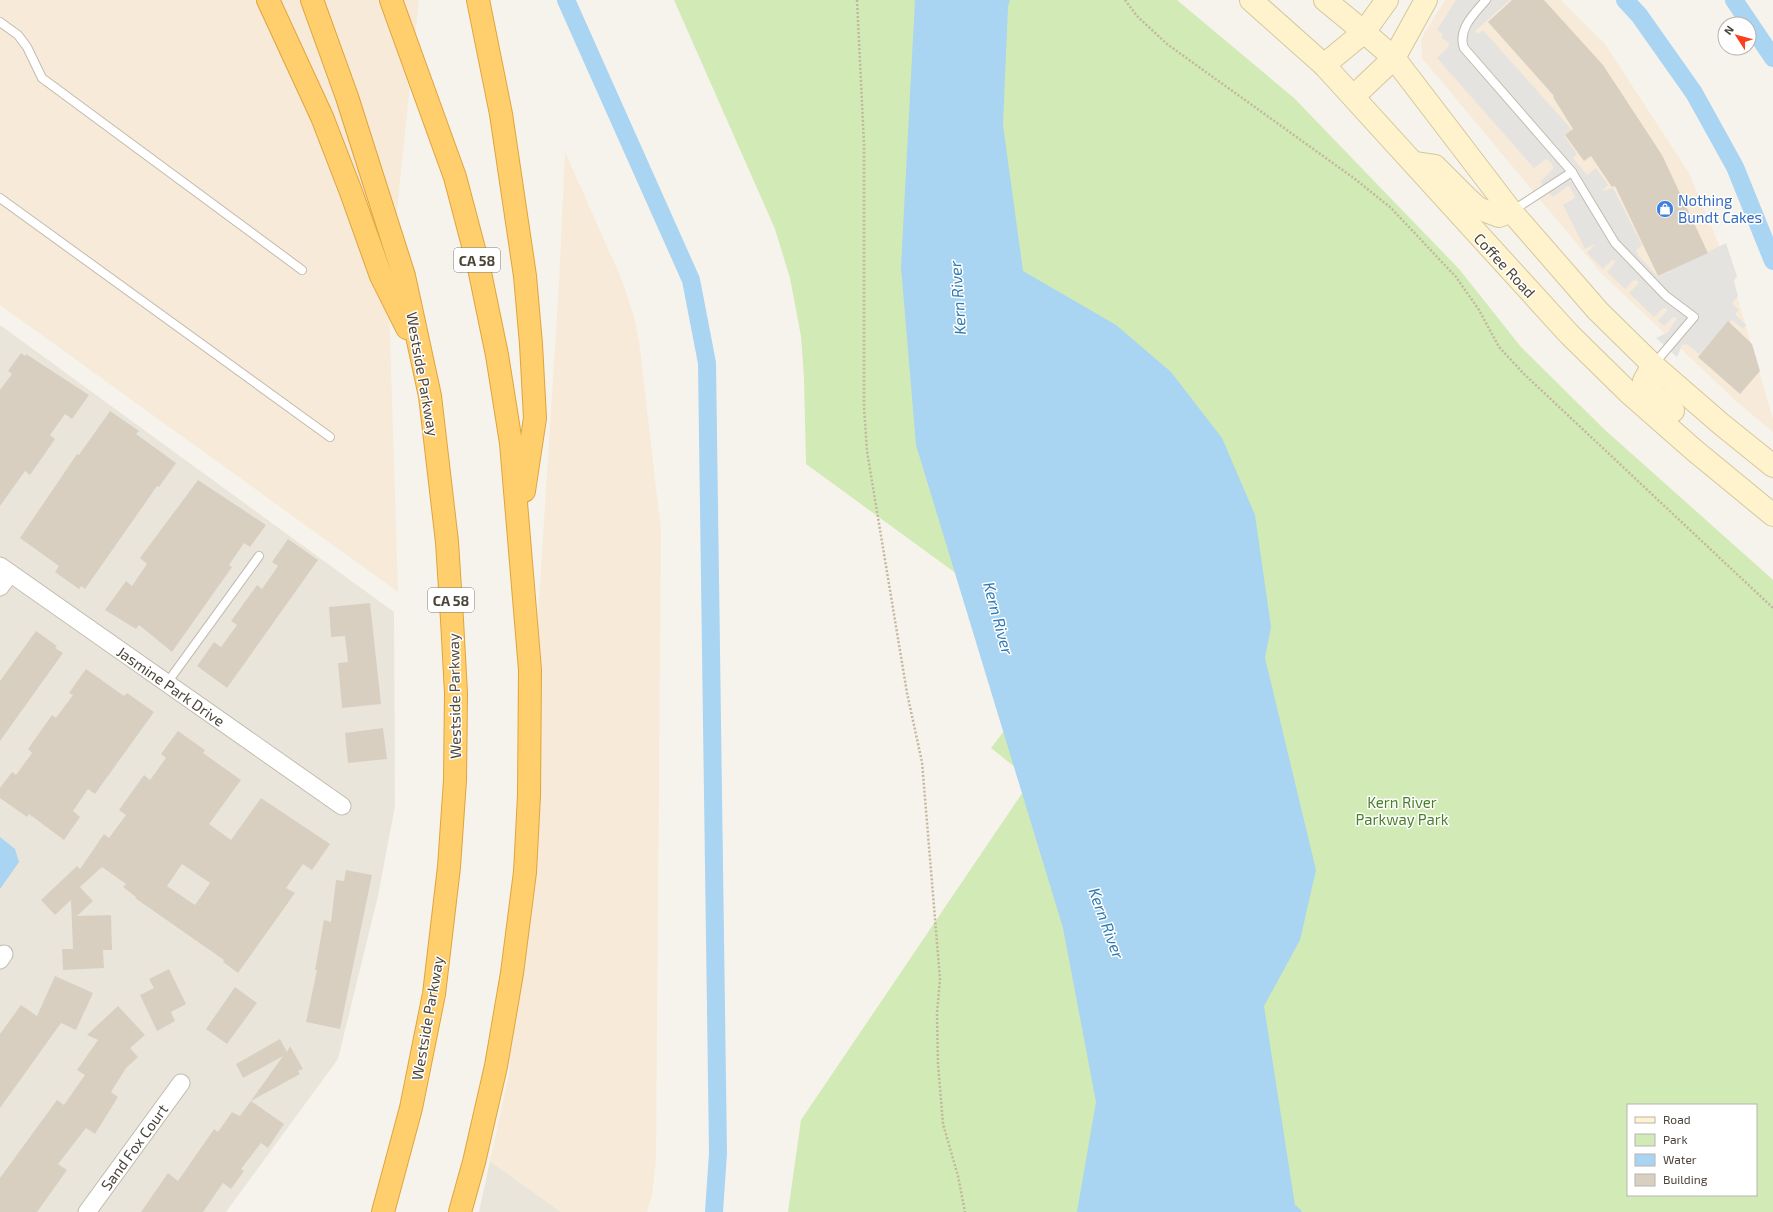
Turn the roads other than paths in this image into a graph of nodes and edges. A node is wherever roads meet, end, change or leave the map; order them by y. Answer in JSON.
{"nodes":[{"id":1,"x":268,"y":0,"type":"edge"},
{"id":2,"x":312,"y":0,"type":"edge"},
{"id":3,"x":391,"y":0,"type":"edge"},
{"id":4,"x":478,"y":0,"type":"edge"},
{"id":5,"x":1251,"y":0,"type":"edge"},
{"id":6,"x":1325,"y":0,"type":"edge"},
{"id":7,"x":1387,"y":0,"type":"edge"},
{"id":8,"x":1426,"y":0,"type":"edge"},
{"id":9,"x":1486,"y":0,"type":"edge"},
{"id":10,"x":0,"y":22,"type":"edge"},
{"id":11,"x":1364,"y":32,"type":"junction"},
{"id":12,"x":1394,"y":58,"type":"junction"},
{"id":13,"x":1324,"y":64,"type":"junction"},
{"id":14,"x":1354,"y":96,"type":"junction"},
{"id":15,"x":1413,"y":163,"type":"junction"},
{"id":16,"x":1572,"y":172,"type":"junction"},
{"id":17,"x":0,"y":198,"type":"edge"},
{"id":18,"x":1511,"y":211,"type":"junction"},
{"id":19,"x":302,"y":270,"type":"dead end"},
{"id":20,"x":1653,"y":365,"type":"junction"},
{"id":21,"x":430,"y":396,"type":"junction"},
{"id":22,"x":330,"y":437,"type":"dead end"},
{"id":23,"x":1773,"y":466,"type":"edge"},
{"id":24,"x":1771,"y":513,"type":"edge"},
{"id":25,"x":518,"y":530,"type":"junction"},
{"id":26,"x":260,"y":556,"type":"dead end"},
{"id":27,"x":5,"y":570,"type":"edge"},
{"id":28,"x":0,"y":587,"type":"edge"},
{"id":29,"x":167,"y":683,"type":"junction"},
{"id":30,"x":342,"y":806,"type":"dead end"},
{"id":31,"x":181,"y":1083,"type":"dead end"},
{"id":32,"x":87,"y":1212,"type":"edge"},
{"id":33,"x":383,"y":1212,"type":"edge"},
{"id":34,"x":460,"y":1212,"type":"edge"}],
"edges":[{"from":1,"to":21,"type":"highway"},
{"from":2,"to":21,"type":"highway","name":"Westside Parkway","number":"CA 58"},
{"from":3,"to":25,"type":"highway","number":"CA 58"},
{"from":4,"to":25,"type":"highway"},
{"from":5,"to":13,"type":"main road","name":"Coffee Road"},
{"from":6,"to":11,"type":"main road"},
{"from":7,"to":11,"type":"main road"},
{"from":8,"to":12,"type":"main road"},
{"from":9,"to":16,"type":"lane"},
{"from":10,"to":19,"type":"lane"},
{"from":11,"to":12,"type":"main road"},
{"from":11,"to":13,"type":"main road"},
{"from":12,"to":14,"type":"main road"},
{"from":12,"to":18,"type":"main road"},
{"from":13,"to":14,"type":"main road","name":"Coffee Road"},
{"from":14,"to":15,"type":"main road","name":"Coffee Road"},
{"from":15,"to":18,"type":"main road"},
{"from":15,"to":24,"type":"main road","name":"Coffee Road"},
{"from":16,"to":18,"type":"lane"},
{"from":16,"to":20,"type":"lane"},
{"from":17,"to":22,"type":"lane"},
{"from":18,"to":20,"type":"main road"},
{"from":20,"to":23,"type":"main road"},
{"from":20,"to":24,"type":"main road"},
{"from":21,"to":33,"type":"highway","name":"Westside Parkway","number":"CA 58"},
{"from":25,"to":34,"type":"highway","number":"CA 58"},
{"from":26,"to":29,"type":"lane"},
{"from":27,"to":28,"type":"street"},
{"from":27,"to":29,"type":"street","name":"Jasmine Park Drive"},
{"from":29,"to":30,"type":"street","name":"Jasmine Park Drive"},
{"from":31,"to":32,"type":"street","name":"Sand Fox Court"}]}
